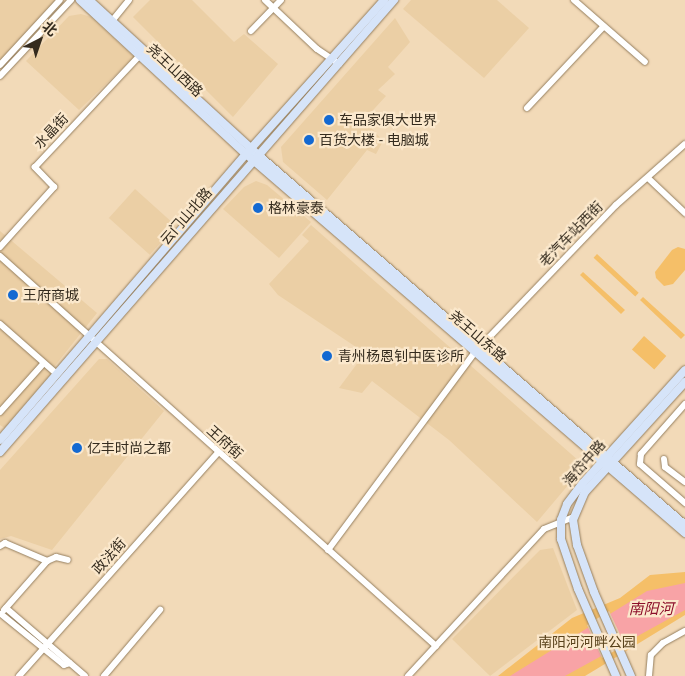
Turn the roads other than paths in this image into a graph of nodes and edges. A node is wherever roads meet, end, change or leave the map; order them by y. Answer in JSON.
{"nodes":[{"id":1,"x":60,"y":0,"type":"edge"},
{"id":2,"x":71,"y":0,"type":"edge"},
{"id":3,"x":80,"y":0,"type":"edge"},
{"id":4,"x":89,"y":0,"type":"edge"},
{"id":5,"x":129,"y":0,"type":"edge"},
{"id":6,"x":266,"y":0,"type":"edge"},
{"id":7,"x":281,"y":0,"type":"edge"},
{"id":8,"x":384,"y":0,"type":"edge"},
{"id":9,"x":394,"y":0,"type":"edge"},
{"id":10,"x":574,"y":0,"type":"edge"},
{"id":11,"x":274,"y":8,"type":"junction"},
{"id":12,"x":112,"y":21,"type":"junction"},
{"id":13,"x":604,"y":26,"type":"junction"},
{"id":14,"x":251,"y":31,"type":"dead end"},
{"id":15,"x":140,"y":55,"type":"junction"},
{"id":16,"x":336,"y":62,"type":"junction"},
{"id":17,"x":645,"y":62,"type":"dead end"},
{"id":18,"x":0,"y":65,"type":"edge"},
{"id":19,"x":0,"y":76,"type":"edge"},
{"id":20,"x":528,"y":108,"type":"dead end"},
{"id":21,"x":685,"y":144,"type":"edge"},
{"id":22,"x":252,"y":154,"type":"junction"},
{"id":23,"x":649,"y":179,"type":"junction"},
{"id":24,"x":685,"y":213,"type":"edge"},
{"id":25,"x":0,"y":246,"type":"edge"},
{"id":26,"x":0,"y":256,"type":"edge"},
{"id":27,"x":0,"y":324,"type":"edge"},
{"id":28,"x":93,"y":338,"type":"junction"},
{"id":29,"x":478,"y":348,"type":"junction"},
{"id":30,"x":42,"y":364,"type":"junction"},
{"id":31,"x":685,"y":370,"type":"edge"},
{"id":32,"x":57,"y":374,"type":"junction"},
{"id":33,"x":685,"y":382,"type":"edge"},
{"id":34,"x":685,"y":404,"type":"edge"},
{"id":35,"x":0,"y":412,"type":"edge"},
{"id":36,"x":3,"y":430,"type":"edge"},
{"id":37,"x":0,"y":440,"type":"edge"},
{"id":38,"x":0,"y":452,"type":"edge"},
{"id":39,"x":218,"y":452,"type":"junction"},
{"id":40,"x":664,"y":459,"type":"dead end"},
{"id":41,"x":606,"y":462,"type":"junction"},
{"id":42,"x":685,"y":482,"type":"edge"},
{"id":43,"x":685,"y":503,"type":"edge"},
{"id":44,"x":574,"y":517,"type":"junction"},
{"id":45,"x":561,"y":520,"type":"junction"},
{"id":46,"x":685,"y":525,"type":"edge"},
{"id":47,"x":685,"y":534,"type":"edge"},
{"id":48,"x":0,"y":546,"type":"edge"},
{"id":49,"x":328,"y":550,"type":"junction"},
{"id":50,"x":68,"y":560,"type":"dead end"},
{"id":51,"x":47,"y":561,"type":"junction"},
{"id":52,"x":6,"y":608,"type":"junction"},
{"id":53,"x":160,"y":610,"type":"dead end"},
{"id":54,"x":0,"y":614,"type":"edge"},
{"id":55,"x":685,"y":631,"type":"edge"},
{"id":56,"x":48,"y":644,"type":"junction"},
{"id":57,"x":436,"y":646,"type":"junction"},
{"id":58,"x":42,"y":650,"type":"junction"},
{"id":59,"x":70,"y":663,"type":"junction"},
{"id":60,"x":19,"y":676,"type":"edge"},
{"id":61,"x":85,"y":676,"type":"edge"},
{"id":62,"x":104,"y":676,"type":"edge"},
{"id":63,"x":408,"y":676,"type":"edge"},
{"id":64,"x":616,"y":676,"type":"edge"},
{"id":65,"x":630,"y":676,"type":"edge"},
{"id":66,"x":649,"y":676,"type":"edge"}],
"edges":[{"from":1,"to":18,"type":"street"},
{"from":2,"to":19,"type":"street"},
{"from":3,"to":15,"type":"main road","name":"尧王山西路"},
{"from":4,"to":12,"type":"main road","name":"尧王山西路"},
{"from":5,"to":12,"type":"street"},
{"from":6,"to":11,"type":"street"},
{"from":7,"to":11,"type":"street"},
{"from":8,"to":16,"type":"main road","name":"云门山北路"},
{"from":9,"to":16,"type":"main road","name":"云门山北路"},
{"from":10,"to":13,"type":"street"},
{"from":11,"to":14,"type":"street"},
{"from":11,"to":16,"type":"street"},
{"from":12,"to":22,"type":"main road","name":"尧王山西路"},
{"from":13,"to":17,"type":"street"},
{"from":13,"to":20,"type":"street"},
{"from":15,"to":22,"type":"main road","name":"尧王山西路"},
{"from":15,"to":25,"type":"street","name":"水晶街"},
{"from":16,"to":22,"type":"main road","name":"云门山北路"},
{"from":21,"to":23,"type":"street","name":"老汽车站西街"},
{"from":22,"to":28,"type":"main road","name":"云门山北路"},
{"from":22,"to":29,"type":"main road","name":"尧王山东路"},
{"from":23,"to":24,"type":"street"},
{"from":23,"to":29,"type":"street","name":"老汽车站西街"},
{"from":26,"to":28,"type":"street","name":"王府街"},
{"from":27,"to":30,"type":"street"},
{"from":28,"to":32,"type":"main road","name":"云门山北路"},
{"from":28,"to":38,"type":"main road","name":"云门山北路"},
{"from":28,"to":39,"type":"street","name":"王府街"},
{"from":29,"to":41,"type":"main road","name":"尧王山东路"},
{"from":29,"to":49,"type":"street","name":"老汽车站西街"},
{"from":30,"to":32,"type":"street"},
{"from":30,"to":35,"type":"street"},
{"from":31,"to":41,"type":"main road","name":"海岱中路"},
{"from":32,"to":36,"type":"main road","name":"云门山北路"},
{"from":33,"to":41,"type":"main road","name":"海岱中路"},
{"from":34,"to":43,"type":"street"},
{"from":36,"to":37,"type":"main road","name":"云门山北路"},
{"from":39,"to":49,"type":"street","name":"王府街"},
{"from":39,"to":56,"type":"street","name":"政法街"},
{"from":40,"to":42,"type":"street"},
{"from":41,"to":44,"type":"main road","name":"海岱中路"},
{"from":41,"to":45,"type":"main road","name":"海岱中路"},
{"from":41,"to":46,"type":"main road","name":"尧王山东路"},
{"from":41,"to":47,"type":"main road","name":"尧王山东路"},
{"from":44,"to":45,"type":"street"},
{"from":44,"to":65,"type":"main road","name":"海岱中路"},
{"from":45,"to":57,"type":"street"},
{"from":45,"to":64,"type":"main road"},
{"from":48,"to":51,"type":"street"},
{"from":49,"to":57,"type":"street","name":"王府街"},
{"from":50,"to":51,"type":"street"},
{"from":51,"to":52,"type":"street"},
{"from":52,"to":54,"type":"street"},
{"from":52,"to":56,"type":"street"},
{"from":53,"to":62,"type":"street"},
{"from":54,"to":58,"type":"street"},
{"from":55,"to":66,"type":"street"},
{"from":56,"to":58,"type":"street","name":"政法街"},
{"from":56,"to":59,"type":"street"},
{"from":57,"to":63,"type":"street"},
{"from":58,"to":59,"type":"street"},
{"from":58,"to":60,"type":"street","name":"政法街"},
{"from":59,"to":61,"type":"street"}]}
